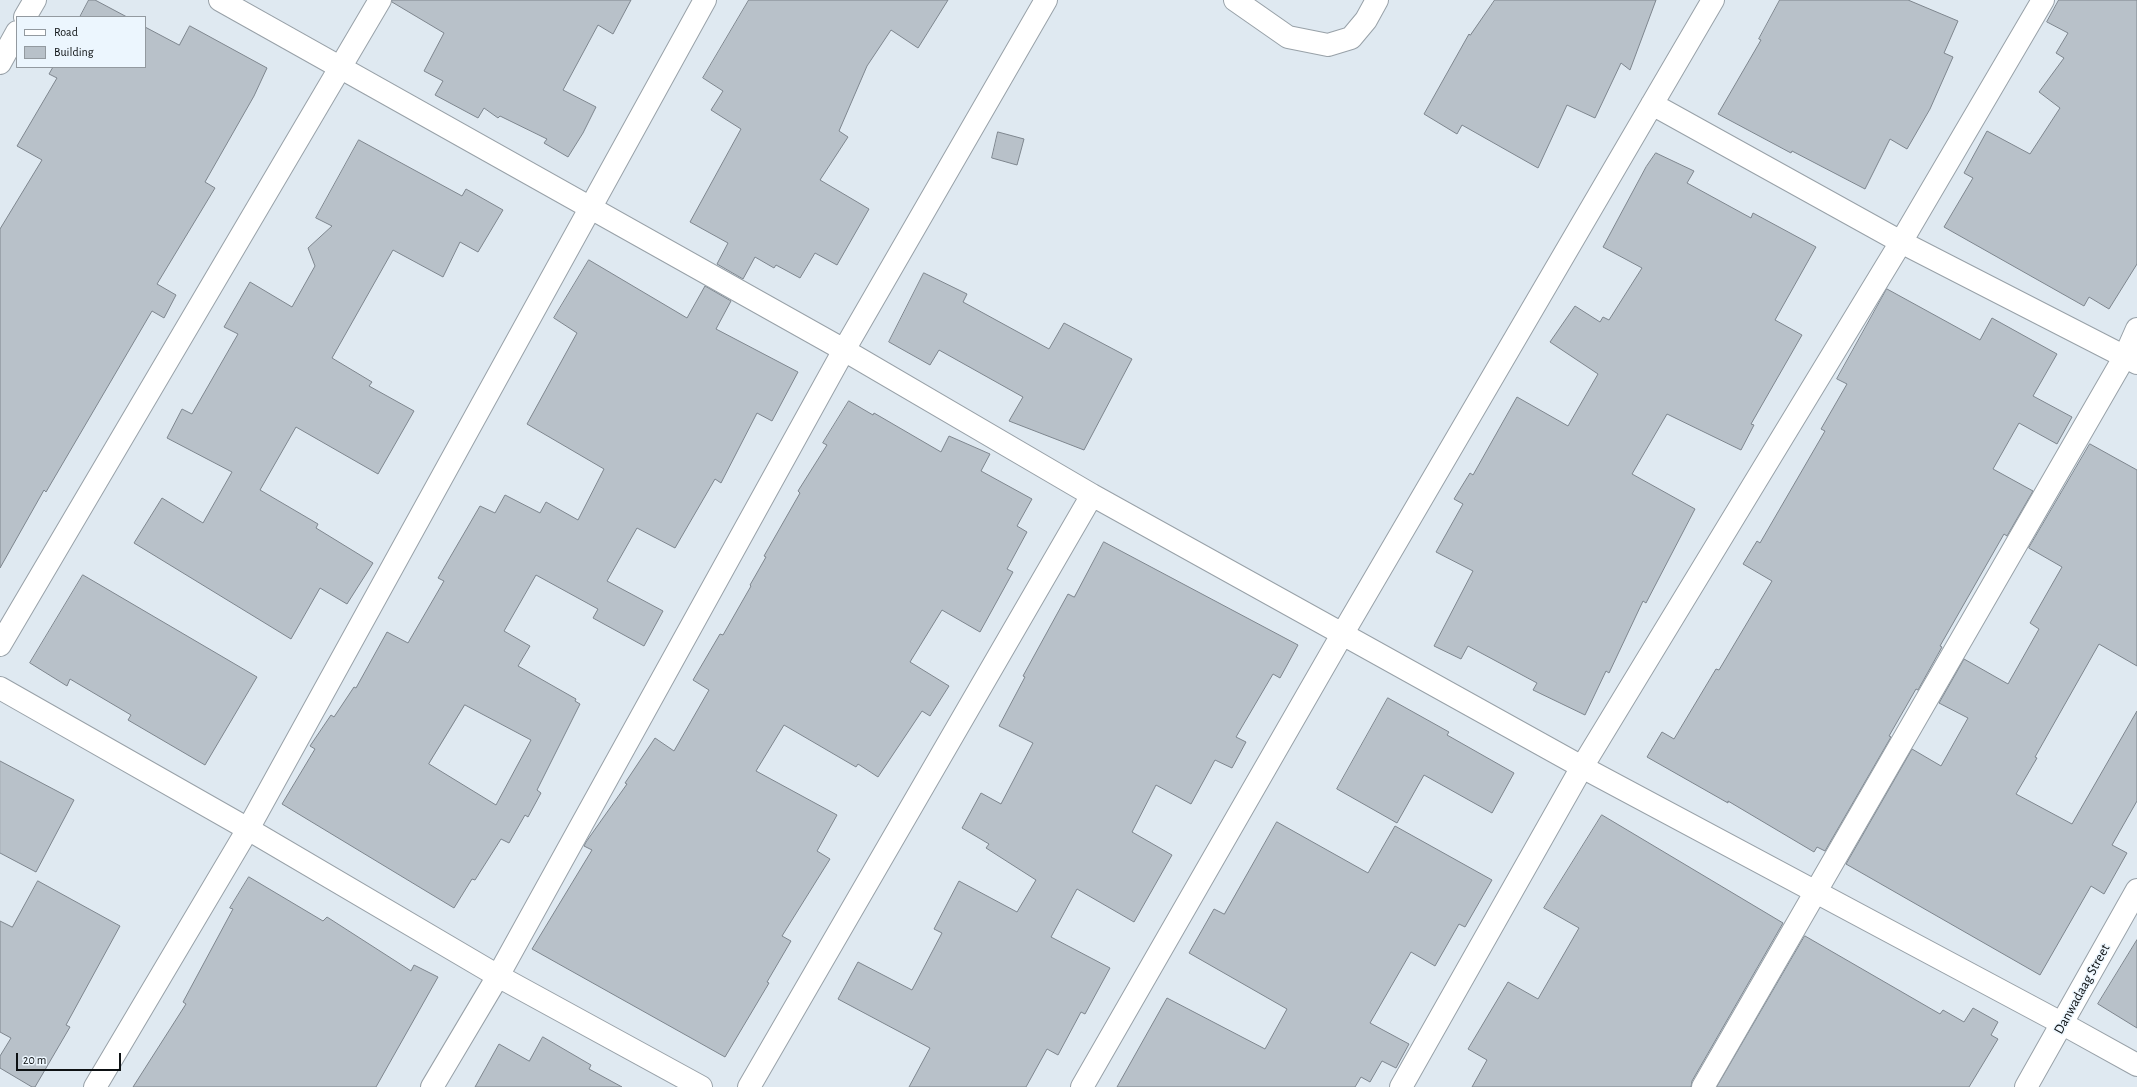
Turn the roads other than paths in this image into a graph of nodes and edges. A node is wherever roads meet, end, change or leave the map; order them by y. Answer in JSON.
{"nodes":[{"id":1,"x":34,"y":0,"type":"edge"},
{"id":2,"x":220,"y":0,"type":"edge"},
{"id":3,"x":380,"y":0,"type":"edge"},
{"id":4,"x":705,"y":0,"type":"edge"},
{"id":5,"x":1046,"y":0,"type":"edge"},
{"id":6,"x":1235,"y":0,"type":"edge"},
{"id":7,"x":1377,"y":0,"type":"edge"},
{"id":8,"x":1713,"y":0,"type":"edge"},
{"id":9,"x":2043,"y":0,"type":"edge"},
{"id":10,"x":26,"y":16,"type":"edge"},
{"id":11,"x":16,"y":34,"type":"edge"},
{"id":12,"x":0,"y":63,"type":"edge"},
{"id":13,"x":339,"y":68,"type":"junction"},
{"id":14,"x":1652,"y":104,"type":"junction"},
{"id":15,"x":592,"y":207,"type":"junction"},
{"id":16,"x":1901,"y":242,"type":"junction"},
{"id":17,"x":2137,"y":329,"type":"edge"},
{"id":18,"x":844,"y":350,"type":"junction"},
{"id":19,"x":2131,"y":360,"type":"edge"},
{"id":20,"x":1092,"y":495,"type":"junction"},
{"id":21,"x":1342,"y":633,"type":"junction"},
{"id":22,"x":0,"y":645,"type":"edge"},
{"id":23,"x":0,"y":688,"type":"edge"},
{"id":24,"x":1582,"y":767,"type":"junction"},
{"id":25,"x":248,"y":829,"type":"junction"},
{"id":26,"x":2137,"y":890,"type":"edge"},
{"id":27,"x":1814,"y":892,"type":"junction"},
{"id":28,"x":498,"y":976,"type":"junction"},
{"id":29,"x":2063,"y":1024,"type":"junction"},
{"id":30,"x":2137,"y":1065,"type":"edge"},
{"id":31,"x":95,"y":1087,"type":"edge"},
{"id":32,"x":432,"y":1087,"type":"edge"},
{"id":33,"x":701,"y":1087,"type":"edge"},
{"id":34,"x":749,"y":1087,"type":"edge"},
{"id":35,"x":1082,"y":1087,"type":"edge"},
{"id":36,"x":1401,"y":1087,"type":"edge"},
{"id":37,"x":1703,"y":1087,"type":"edge"},
{"id":38,"x":2026,"y":1087,"type":"edge"}],
"edges":[{"from":1,"to":10,"type":"street"},
{"from":2,"to":13,"type":"street"},
{"from":3,"to":13,"type":"street"},
{"from":4,"to":15,"type":"street"},
{"from":5,"to":18,"type":"street"},
{"from":6,"to":7,"type":"street"},
{"from":8,"to":14,"type":"street"},
{"from":9,"to":16,"type":"street"},
{"from":11,"to":12,"type":"street"},
{"from":13,"to":15,"type":"street"},
{"from":13,"to":22,"type":"street"},
{"from":14,"to":16,"type":"street"},
{"from":14,"to":21,"type":"street"},
{"from":15,"to":18,"type":"street"},
{"from":15,"to":25,"type":"street"},
{"from":16,"to":19,"type":"street"},
{"from":16,"to":24,"type":"street"},
{"from":17,"to":19,"type":"street"},
{"from":18,"to":20,"type":"street"},
{"from":18,"to":28,"type":"street"},
{"from":19,"to":27,"type":"street"},
{"from":20,"to":21,"type":"street"},
{"from":20,"to":34,"type":"street"},
{"from":21,"to":24,"type":"street"},
{"from":21,"to":35,"type":"street"},
{"from":23,"to":25,"type":"street"},
{"from":24,"to":27,"type":"street"},
{"from":24,"to":36,"type":"street"},
{"from":25,"to":28,"type":"street"},
{"from":25,"to":31,"type":"street"},
{"from":26,"to":29,"type":"street","name":"Danwadaag Street"},
{"from":27,"to":29,"type":"street"},
{"from":27,"to":37,"type":"street"},
{"from":28,"to":32,"type":"street"},
{"from":28,"to":33,"type":"street"},
{"from":29,"to":30,"type":"street"},
{"from":29,"to":38,"type":"street","name":"Danwadaag Street"}]}
